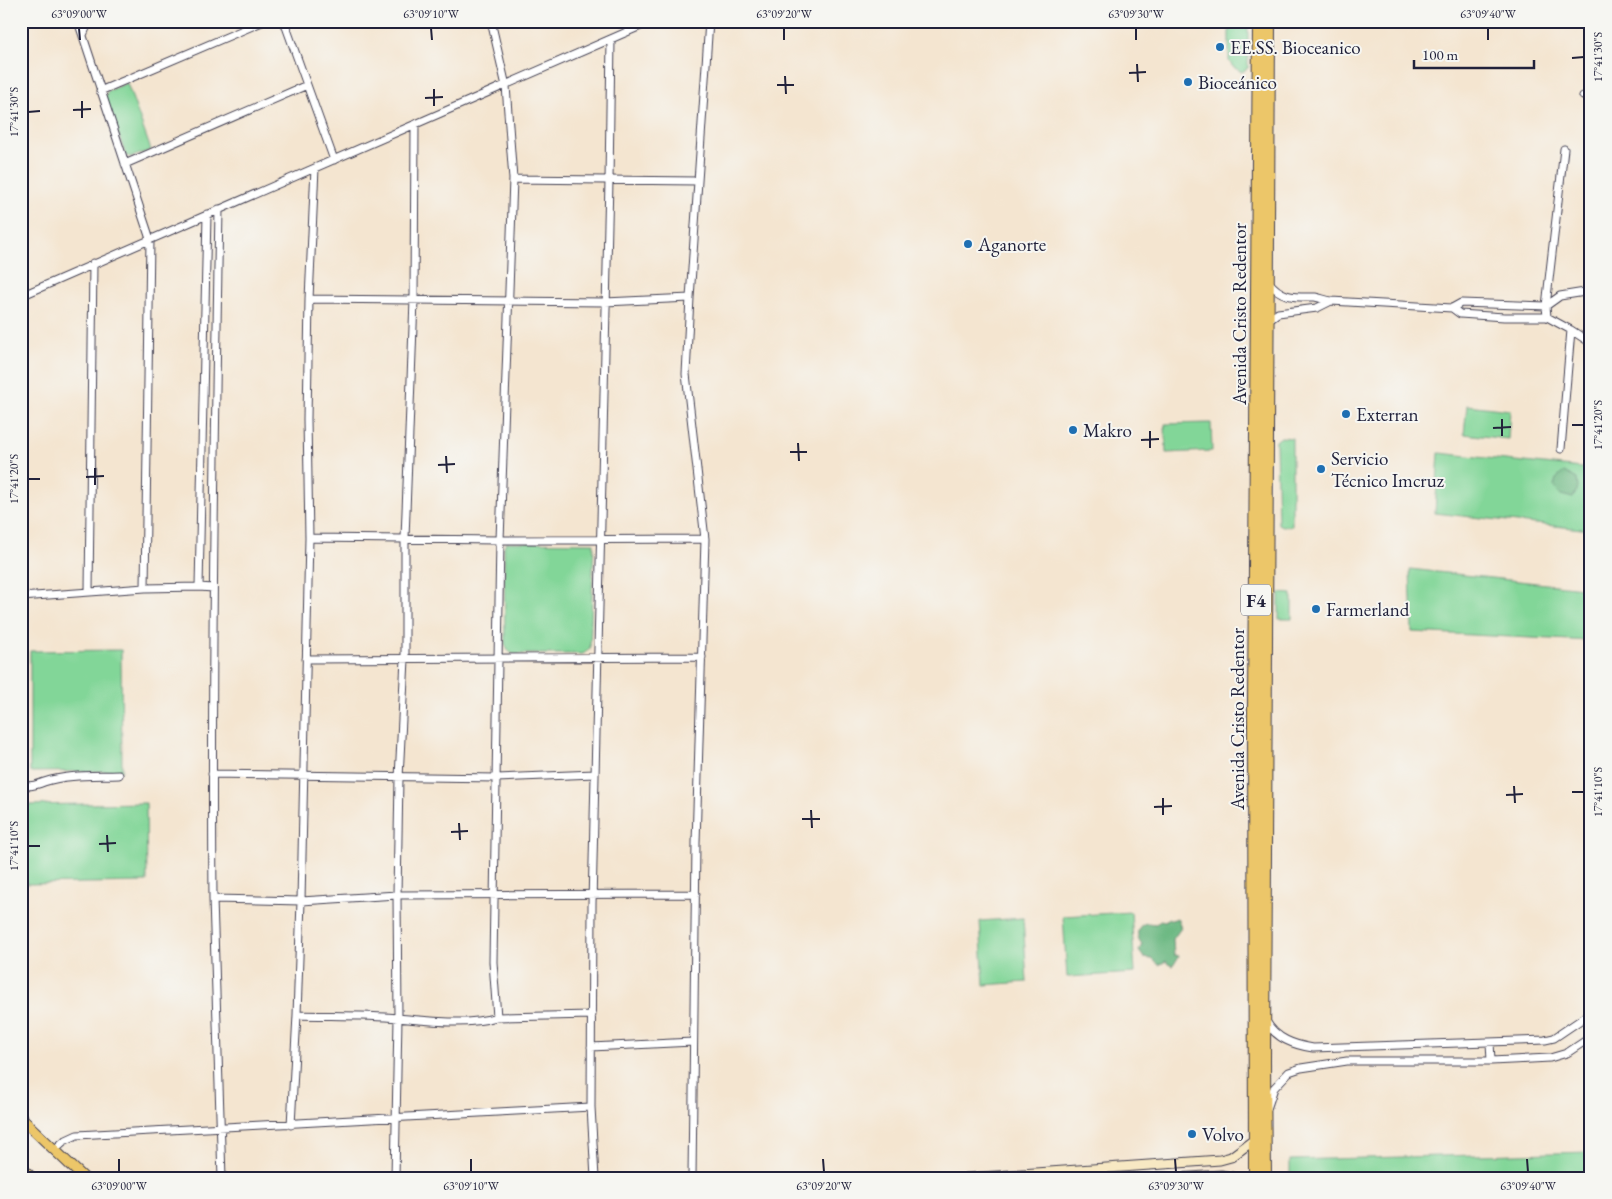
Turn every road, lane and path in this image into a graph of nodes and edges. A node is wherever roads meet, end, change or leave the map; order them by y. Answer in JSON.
{"nodes":[{"id":1,"x":78,"y":21,"type":"edge"},
{"id":2,"x":89,"y":21,"type":"edge"},
{"id":3,"x":264,"y":21,"type":"edge"},
{"id":4,"x":284,"y":21,"type":"edge"},
{"id":5,"x":491,"y":21,"type":"edge"},
{"id":6,"x":652,"y":21,"type":"edge"},
{"id":7,"x":709,"y":21,"type":"edge"},
{"id":8,"x":1260,"y":21,"type":"edge"},
{"id":9,"x":1269,"y":21,"type":"edge"},
{"id":10,"x":83,"y":35,"type":"junction"},
{"id":11,"x":611,"y":39,"type":"junction"},
{"id":12,"x":307,"y":85,"type":"junction"},
{"id":13,"x":506,"y":86,"type":"junction"},
{"id":14,"x":100,"y":91,"type":"junction"},
{"id":15,"x":415,"y":124,"type":"junction"},
{"id":16,"x":1564,"y":149,"type":"dead end"},
{"id":17,"x":334,"y":160,"type":"junction"},
{"id":18,"x":124,"y":164,"type":"junction"},
{"id":19,"x":315,"y":168,"type":"junction"},
{"id":20,"x":513,"y":179,"type":"junction"},
{"id":21,"x":698,"y":180,"type":"junction"},
{"id":22,"x":609,"y":181,"type":"junction"},
{"id":23,"x":219,"y":209,"type":"junction"},
{"id":24,"x":207,"y":214,"type":"junction"},
{"id":25,"x":150,"y":240,"type":"junction"},
{"id":26,"x":93,"y":263,"type":"junction"},
{"id":27,"x":1268,"y":281,"type":"junction"},
{"id":28,"x":1591,"y":291,"type":"edge"},
{"id":29,"x":21,"y":296,"type":"edge"},
{"id":30,"x":690,"y":298,"type":"junction"},
{"id":31,"x":309,"y":299,"type":"junction"},
{"id":32,"x":414,"y":300,"type":"junction"},
{"id":33,"x":509,"y":300,"type":"junction"},
{"id":34,"x":1331,"y":301,"type":"junction"},
{"id":35,"x":605,"y":302,"type":"junction"},
{"id":36,"x":1505,"y":305,"type":"junction"},
{"id":37,"x":1546,"y":306,"type":"junction"},
{"id":38,"x":1452,"y":308,"type":"junction"},
{"id":39,"x":1504,"y":317,"type":"junction"},
{"id":40,"x":1547,"y":317,"type":"junction"},
{"id":41,"x":1267,"y":321,"type":"junction"},
{"id":42,"x":1571,"y":330,"type":"junction"},
{"id":43,"x":1591,"y":343,"type":"edge"},
{"id":44,"x":1561,"y":448,"type":"dead end"},
{"id":45,"x":309,"y":538,"type":"junction"},
{"id":46,"x":405,"y":538,"type":"junction"},
{"id":47,"x":705,"y":539,"type":"junction"},
{"id":48,"x":500,"y":540,"type":"junction"},
{"id":49,"x":599,"y":540,"type":"junction"},
{"id":50,"x":199,"y":587,"type":"junction"},
{"id":51,"x":145,"y":588,"type":"junction"},
{"id":52,"x":213,"y":588,"type":"junction"},
{"id":53,"x":89,"y":591,"type":"junction"},
{"id":54,"x":21,"y":597,"type":"edge"},
{"id":55,"x":702,"y":657,"type":"junction"},
{"id":56,"x":499,"y":658,"type":"junction"},
{"id":57,"x":306,"y":659,"type":"junction"},
{"id":58,"x":405,"y":659,"type":"junction"},
{"id":59,"x":598,"y":659,"type":"junction"},
{"id":60,"x":212,"y":774,"type":"junction"},
{"id":61,"x":595,"y":774,"type":"junction"},
{"id":62,"x":119,"y":775,"type":"dead end"},
{"id":63,"x":304,"y":775,"type":"junction"},
{"id":64,"x":399,"y":778,"type":"junction"},
{"id":65,"x":497,"y":778,"type":"junction"},
{"id":66,"x":21,"y":783,"type":"edge"},
{"id":67,"x":494,"y":894,"type":"junction"},
{"id":68,"x":696,"y":894,"type":"junction"},
{"id":69,"x":397,"y":895,"type":"junction"},
{"id":70,"x":592,"y":895,"type":"junction"},
{"id":71,"x":214,"y":899,"type":"junction"},
{"id":72,"x":301,"y":901,"type":"junction"},
{"id":73,"x":1591,"y":1013,"type":"edge"},
{"id":74,"x":297,"y":1015,"type":"junction"},
{"id":75,"x":592,"y":1015,"type":"junction"},
{"id":76,"x":497,"y":1017,"type":"junction"},
{"id":77,"x":398,"y":1018,"type":"junction"},
{"id":78,"x":1265,"y":1018,"type":"junction"},
{"id":79,"x":1591,"y":1037,"type":"edge"},
{"id":80,"x":693,"y":1042,"type":"junction"},
{"id":81,"x":1490,"y":1042,"type":"junction"},
{"id":82,"x":591,"y":1047,"type":"junction"},
{"id":83,"x":1335,"y":1047,"type":"junction"},
{"id":84,"x":1360,"y":1047,"type":"junction"},
{"id":85,"x":1361,"y":1060,"type":"junction"},
{"id":86,"x":1336,"y":1061,"type":"junction"},
{"id":87,"x":1491,"y":1061,"type":"junction"},
{"id":88,"x":591,"y":1107,"type":"junction"},
{"id":89,"x":1266,"y":1114,"type":"junction"},
{"id":90,"x":397,"y":1117,"type":"junction"},
{"id":91,"x":21,"y":1118,"type":"edge"},
{"id":92,"x":290,"y":1125,"type":"junction"},
{"id":93,"x":220,"y":1128,"type":"junction"},
{"id":94,"x":1254,"y":1140,"type":"junction"},
{"id":95,"x":54,"y":1150,"type":"junction"},
{"id":96,"x":1220,"y":1160,"type":"junction"},
{"id":97,"x":21,"y":1167,"type":"edge"},
{"id":98,"x":1221,"y":1175,"type":"junction"},
{"id":99,"x":32,"y":1178,"type":"edge"},
{"id":100,"x":84,"y":1178,"type":"edge"},
{"id":101,"x":222,"y":1178,"type":"edge"},
{"id":102,"x":395,"y":1178,"type":"edge"},
{"id":103,"x":595,"y":1178,"type":"edge"},
{"id":104,"x":692,"y":1178,"type":"edge"},
{"id":105,"x":966,"y":1178,"type":"edge"},
{"id":106,"x":1176,"y":1178,"type":"edge"},
{"id":107,"x":1236,"y":1178,"type":"edge"},
{"id":108,"x":1255,"y":1178,"type":"edge"},
{"id":109,"x":1265,"y":1178,"type":"edge"}],
"edges":[{"from":1,"to":10,"type":"street"},
{"from":2,"to":10,"type":"street"},
{"from":3,"to":14,"type":"street"},
{"from":4,"to":12,"type":"street"},
{"from":5,"to":13,"type":"street"},
{"from":6,"to":11,"type":"street"},
{"from":7,"to":21,"type":"street"},
{"from":8,"to":94,"type":"highway","name":"Avenida Cristo Redentor","number":"F4"},
{"from":9,"to":27,"type":"highway","name":"Avenida Cristo Redentor","number":"F4"},
{"from":10,"to":14,"type":"street"},
{"from":11,"to":13,"type":"street"},
{"from":11,"to":22,"type":"street"},
{"from":12,"to":17,"type":"street"},
{"from":12,"to":18,"type":"street"},
{"from":13,"to":15,"type":"street"},
{"from":13,"to":20,"type":"street"},
{"from":14,"to":18,"type":"street"},
{"from":15,"to":17,"type":"street"},
{"from":15,"to":32,"type":"street"},
{"from":16,"to":37,"type":"street"},
{"from":17,"to":19,"type":"street"},
{"from":18,"to":25,"type":"street"},
{"from":19,"to":23,"type":"street"},
{"from":19,"to":31,"type":"street"},
{"from":20,"to":22,"type":"street"},
{"from":20,"to":33,"type":"street"},
{"from":21,"to":22,"type":"street"},
{"from":21,"to":30,"type":"street"},
{"from":22,"to":35,"type":"street"},
{"from":23,"to":24,"type":"street"},
{"from":23,"to":52,"type":"street"},
{"from":24,"to":25,"type":"street"},
{"from":24,"to":50,"type":"street"},
{"from":25,"to":26,"type":"street"},
{"from":25,"to":51,"type":"street"},
{"from":26,"to":29,"type":"street"},
{"from":26,"to":53,"type":"street"},
{"from":27,"to":34,"type":"street"},
{"from":27,"to":41,"type":"highway","name":"Avenida Cristo Redentor","number":"F4"},
{"from":28,"to":37,"type":"street"},
{"from":30,"to":35,"type":"street"},
{"from":30,"to":47,"type":"street"},
{"from":31,"to":32,"type":"street"},
{"from":31,"to":45,"type":"street"},
{"from":32,"to":33,"type":"street"},
{"from":32,"to":46,"type":"street"},
{"from":33,"to":35,"type":"street"},
{"from":33,"to":48,"type":"street"},
{"from":34,"to":38,"type":"street"},
{"from":34,"to":41,"type":"street"},
{"from":35,"to":49,"type":"street"},
{"from":36,"to":37,"type":"street"},
{"from":36,"to":38,"type":"street"},
{"from":36,"to":39,"type":"street"},
{"from":37,"to":40,"type":"street"},
{"from":38,"to":39,"type":"street"},
{"from":39,"to":40,"type":"street"},
{"from":40,"to":42,"type":"street"},
{"from":41,"to":78,"type":"highway","name":"Avenida Cristo Redentor","number":"F4"},
{"from":42,"to":43,"type":"street"},
{"from":42,"to":44,"type":"street"},
{"from":45,"to":46,"type":"street"},
{"from":45,"to":57,"type":"street"},
{"from":46,"to":48,"type":"street"},
{"from":46,"to":58,"type":"street"},
{"from":47,"to":49,"type":"street"},
{"from":47,"to":55,"type":"street"},
{"from":48,"to":49,"type":"street"},
{"from":48,"to":56,"type":"street"},
{"from":49,"to":59,"type":"street"},
{"from":50,"to":51,"type":"street"},
{"from":50,"to":52,"type":"street"},
{"from":51,"to":53,"type":"street"},
{"from":52,"to":60,"type":"street"},
{"from":53,"to":54,"type":"street"},
{"from":55,"to":59,"type":"street"},
{"from":55,"to":68,"type":"street"},
{"from":56,"to":58,"type":"street"},
{"from":56,"to":59,"type":"street"},
{"from":56,"to":65,"type":"street"},
{"from":57,"to":58,"type":"street"},
{"from":57,"to":63,"type":"street"},
{"from":58,"to":64,"type":"street"},
{"from":59,"to":61,"type":"street"},
{"from":60,"to":63,"type":"street"},
{"from":60,"to":71,"type":"street"},
{"from":61,"to":65,"type":"street"},
{"from":61,"to":70,"type":"street"},
{"from":62,"to":66,"type":"street"},
{"from":63,"to":64,"type":"street"},
{"from":63,"to":72,"type":"street"},
{"from":64,"to":65,"type":"street"},
{"from":64,"to":69,"type":"street"},
{"from":65,"to":67,"type":"street"},
{"from":67,"to":69,"type":"street"},
{"from":67,"to":70,"type":"street"},
{"from":67,"to":76,"type":"street"},
{"from":68,"to":70,"type":"street"},
{"from":68,"to":80,"type":"street"},
{"from":69,"to":72,"type":"street"},
{"from":69,"to":77,"type":"street"},
{"from":70,"to":75,"type":"street"},
{"from":71,"to":72,"type":"street"},
{"from":71,"to":93,"type":"street"},
{"from":72,"to":74,"type":"street"},
{"from":73,"to":81,"type":"street"},
{"from":74,"to":77,"type":"street"},
{"from":74,"to":92,"type":"street"},
{"from":75,"to":76,"type":"street"},
{"from":75,"to":82,"type":"street"},
{"from":76,"to":77,"type":"street"},
{"from":77,"to":90,"type":"street"},
{"from":78,"to":83,"type":"street"},
{"from":78,"to":89,"type":"highway","name":"Avenida Cristo Redentor","number":"F4"},
{"from":79,"to":87,"type":"street"},
{"from":80,"to":82,"type":"street"},
{"from":80,"to":104,"type":"street"},
{"from":81,"to":84,"type":"street"},
{"from":81,"to":87,"type":"street"},
{"from":82,"to":88,"type":"street"},
{"from":83,"to":84,"type":"street"},
{"from":83,"to":86,"type":"street"},
{"from":84,"to":85,"type":"street"},
{"from":85,"to":86,"type":"street"},
{"from":85,"to":87,"type":"street"},
{"from":86,"to":89,"type":"street"},
{"from":88,"to":90,"type":"street"},
{"from":88,"to":103,"type":"street"},
{"from":89,"to":109,"type":"highway","name":"Avenida Cristo Redentor","number":"F4"},
{"from":90,"to":92,"type":"street"},
{"from":90,"to":102,"type":"street"},
{"from":91,"to":95,"type":"main road"},
{"from":92,"to":93,"type":"street"},
{"from":93,"to":95,"type":"street"},
{"from":93,"to":101,"type":"street"},
{"from":94,"to":96,"type":"main road"},
{"from":94,"to":108,"type":"highway","name":"Avenida Cristo Redentor","number":"F4"},
{"from":95,"to":100,"type":"main road"},
{"from":96,"to":98,"type":"main road"},
{"from":96,"to":105,"type":"main road"},
{"from":97,"to":99,"type":"main road"},
{"from":98,"to":106,"type":"main road"},
{"from":98,"to":107,"type":"main road"}]}
